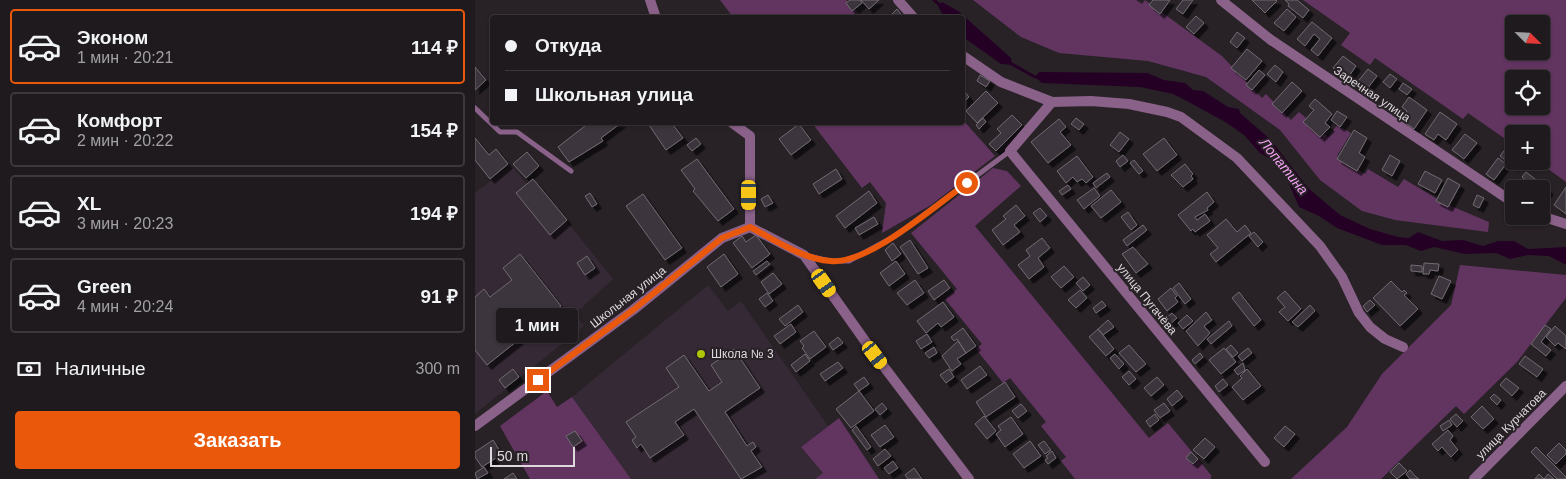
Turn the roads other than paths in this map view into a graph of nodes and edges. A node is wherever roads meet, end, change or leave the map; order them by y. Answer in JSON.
{"nodes":[{"id":1,"x":650,"y":0,"type":"edge"},
{"id":2,"x":898,"y":0,"type":"edge"},
{"id":3,"x":1221,"y":0,"type":"edge"},
{"id":4,"x":655,"y":15,"type":"edge"},
{"id":5,"x":912,"y":15,"type":"edge"},
{"id":6,"x":965,"y":57,"type":"edge"},
{"id":7,"x":1052,"y":102,"type":"junction"},
{"id":8,"x":475,"y":108,"type":"edge"},
{"id":9,"x":490,"y":122,"type":"edge"},
{"id":10,"x":493,"y":125,"type":"edge"},
{"id":11,"x":735,"y":125,"type":"edge"},
{"id":12,"x":1010,"y":151,"type":"junction"},
{"id":13,"x":571,"y":171,"type":"dead end"},
{"id":14,"x":1505,"y":197,"type":"edge"},
{"id":15,"x":1550,"y":219,"type":"edge"},
{"id":16,"x":1566,"y":224,"type":"edge"},
{"id":17,"x":750,"y":227,"type":"junction"},
{"id":18,"x":804,"y":254,"type":"junction"},
{"id":19,"x":1403,"y":347,"type":"dead end"},
{"id":20,"x":1566,"y":386,"type":"edge"},
{"id":21,"x":475,"y":426,"type":"edge"},
{"id":22,"x":1265,"y":462,"type":"dead end"},
{"id":23,"x":969,"y":479,"type":"edge"},
{"id":24,"x":1474,"y":479,"type":"edge"}],
"edges":[{"from":1,"to":4,"type":"street"},
{"from":2,"to":5,"type":"street"},
{"from":3,"to":14,"type":"street","name":"Заречная улица"},
{"from":6,"to":7,"type":"street"},
{"from":7,"to":12,"type":"street"},
{"from":7,"to":19,"type":"street"},
{"from":8,"to":9,"type":"lane"},
{"from":10,"to":13,"type":"lane"},
{"from":11,"to":17,"type":"street"},
{"from":12,"to":18,"type":"lane"},
{"from":12,"to":22,"type":"street","name":"улица Пугачёва"},
{"from":15,"to":16,"type":"street"},
{"from":17,"to":18,"type":"street"},
{"from":17,"to":21,"type":"street","name":"Школьная улица"},
{"from":18,"to":23,"type":"street"},
{"from":20,"to":24,"type":"street","name":"улица Курчатова"}]}
